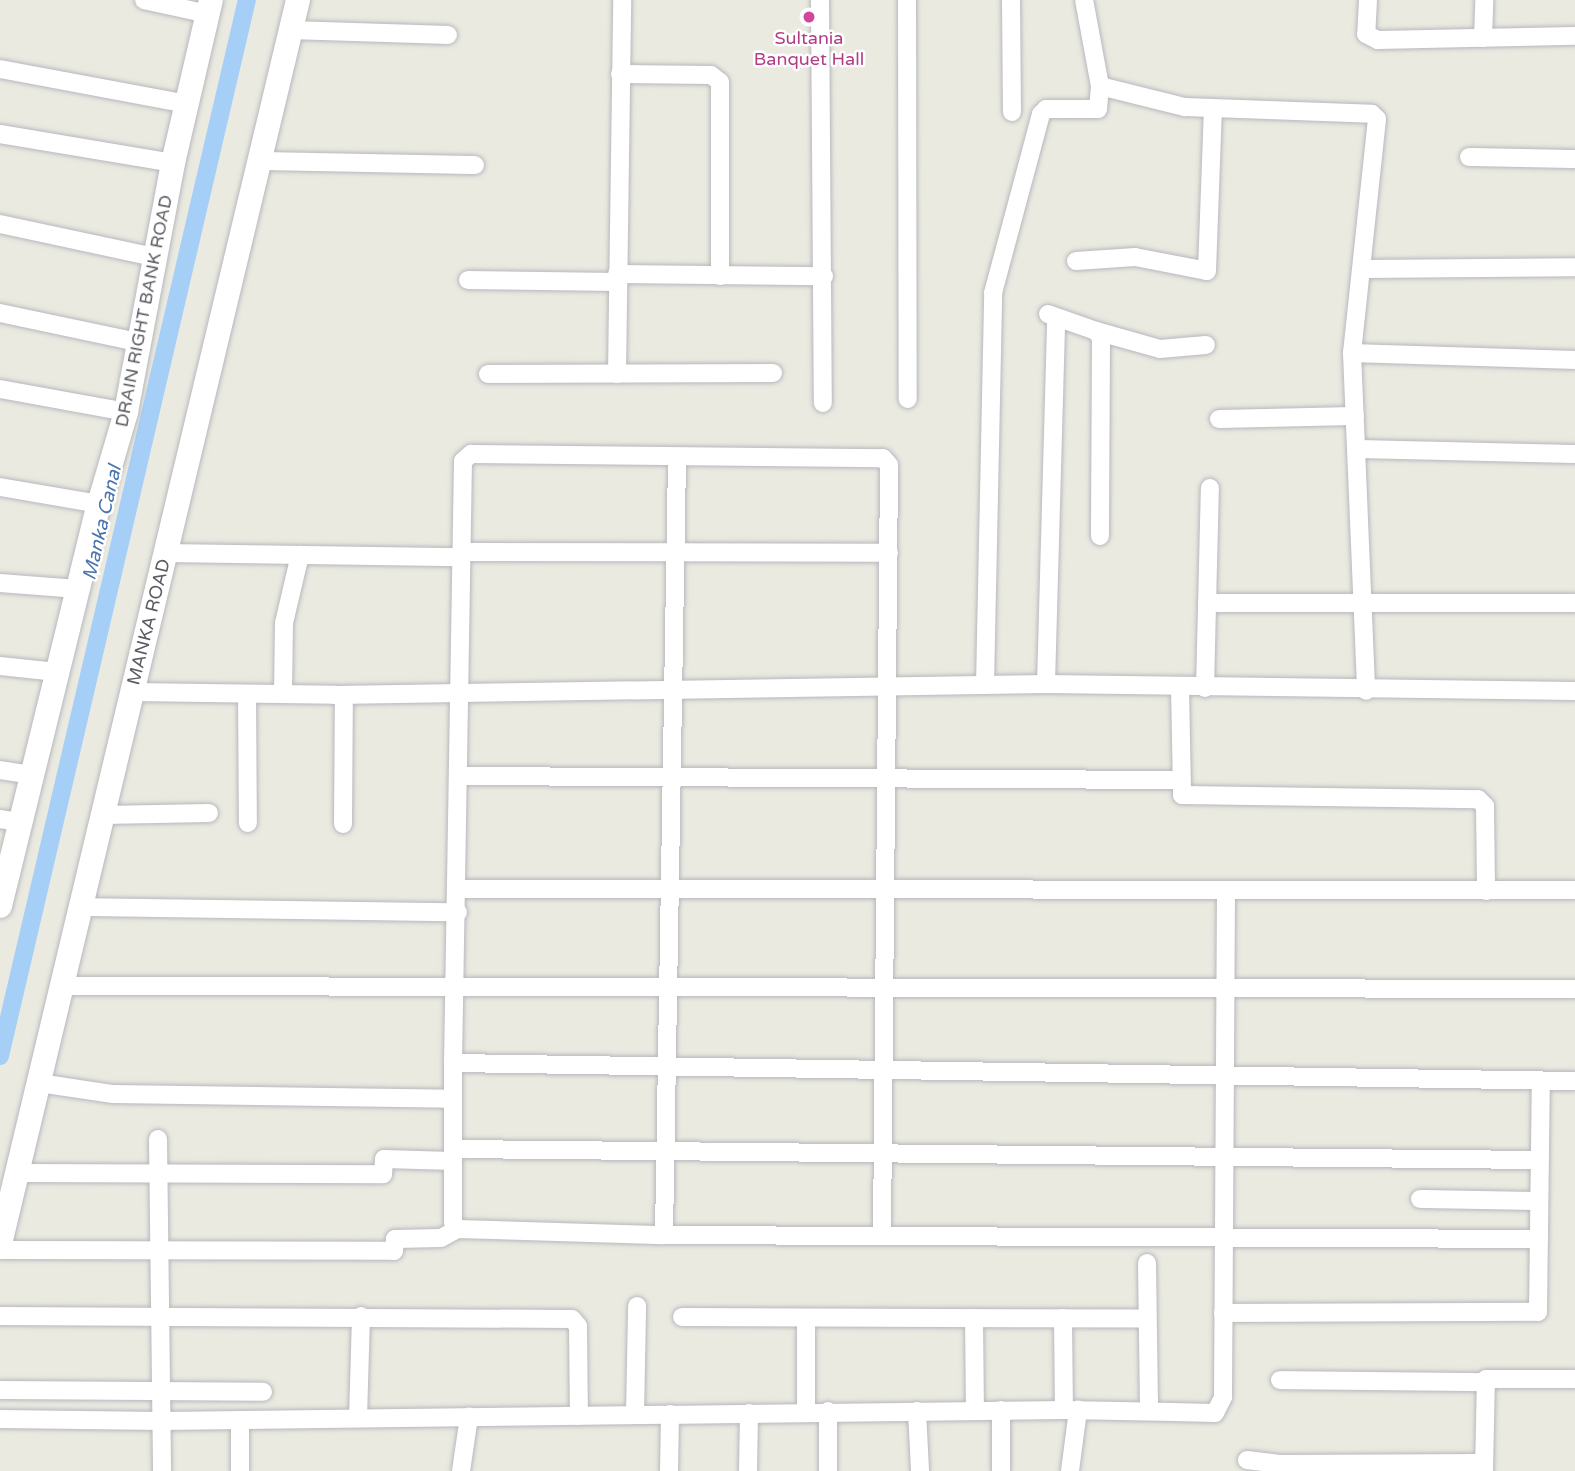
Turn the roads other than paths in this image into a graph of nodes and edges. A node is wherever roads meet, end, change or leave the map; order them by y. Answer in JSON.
{"nodes":[{"id":1,"x":144,"y":0,"type":"edge"},
{"id":2,"x":298,"y":0,"type":"edge"},
{"id":3,"x":622,"y":0,"type":"edge"},
{"id":4,"x":820,"y":0,"type":"edge"},
{"id":5,"x":907,"y":0,"type":"edge"},
{"id":6,"x":1011,"y":0,"type":"edge"},
{"id":7,"x":1084,"y":0,"type":"edge"},
{"id":8,"x":1368,"y":0,"type":"edge"},
{"id":9,"x":1484,"y":0,"type":"edge"},
{"id":10,"x":210,"y":7,"type":"edge"},
{"id":11,"x":291,"y":30,"type":"junction"},
{"id":12,"x":448,"y":35,"type":"dead end"},
{"id":13,"x":1575,"y":36,"type":"edge"},
{"id":14,"x":1483,"y":38,"type":"junction"},
{"id":15,"x":0,"y":69,"type":"edge"},
{"id":16,"x":620,"y":74,"type":"junction"},
{"id":17,"x":1100,"y":86,"type":"junction"},
{"id":18,"x":187,"y":104,"type":"junction"},
{"id":19,"x":1213,"y":108,"type":"junction"},
{"id":20,"x":1012,"y":112,"type":"dead end"},
{"id":21,"x":0,"y":134,"type":"edge"},
{"id":22,"x":1469,"y":157,"type":"dead end"},
{"id":23,"x":1575,"y":159,"type":"edge"},
{"id":24,"x":259,"y":161,"type":"junction"},
{"id":25,"x":173,"y":163,"type":"junction"},
{"id":26,"x":475,"y":165,"type":"dead end"},
{"id":27,"x":0,"y":224,"type":"edge"},
{"id":28,"x":155,"y":257,"type":"junction"},
{"id":29,"x":1076,"y":261,"type":"dead end"},
{"id":30,"x":1575,"y":267,"type":"edge"},
{"id":31,"x":1363,"y":269,"type":"junction"},
{"id":32,"x":720,"y":276,"type":"junction"},
{"id":33,"x":824,"y":276,"type":"junction"},
{"id":34,"x":617,"y":278,"type":"junction"},
{"id":35,"x":468,"y":279,"type":"dead end"},
{"id":36,"x":0,"y":313,"type":"edge"},
{"id":37,"x":1097,"y":331,"type":"junction"},
{"id":38,"x":138,"y":342,"type":"junction"},
{"id":39,"x":1206,"y":345,"type":"dead end"},
{"id":40,"x":1352,"y":353,"type":"junction"},
{"id":41,"x":1575,"y":360,"type":"edge"},
{"id":42,"x":773,"y":373,"type":"dead end"},
{"id":43,"x":488,"y":374,"type":"dead end"},
{"id":44,"x":617,"y":374,"type":"junction"},
{"id":45,"x":0,"y":389,"type":"edge"},
{"id":46,"x":908,"y":399,"type":"dead end"},
{"id":47,"x":822,"y":403,"type":"dead end"},
{"id":48,"x":126,"y":412,"type":"junction"},
{"id":49,"x":1355,"y":416,"type":"junction"},
{"id":50,"x":1219,"y":419,"type":"dead end"},
{"id":51,"x":1357,"y":449,"type":"junction"},
{"id":52,"x":1575,"y":454,"type":"edge"},
{"id":53,"x":677,"y":459,"type":"junction"},
{"id":54,"x":0,"y":487,"type":"edge"},
{"id":55,"x":1210,"y":488,"type":"dead end"},
{"id":56,"x":99,"y":504,"type":"junction"},
{"id":57,"x":1100,"y":536,"type":"dead end"},
{"id":58,"x":676,"y":552,"type":"junction"},
{"id":59,"x":166,"y":553,"type":"junction"},
{"id":60,"x":889,"y":553,"type":"junction"},
{"id":61,"x":300,"y":555,"type":"junction"},
{"id":62,"x":461,"y":555,"type":"junction"},
{"id":63,"x":0,"y":583,"type":"edge"},
{"id":64,"x":78,"y":589,"type":"junction"},
{"id":65,"x":1364,"y":601,"type":"junction"},
{"id":66,"x":1207,"y":603,"type":"junction"},
{"id":67,"x":1575,"y":603,"type":"edge"},
{"id":68,"x":0,"y":666,"type":"edge"},
{"id":69,"x":57,"y":672,"type":"junction"},
{"id":70,"x":1046,"y":684,"type":"junction"},
{"id":71,"x":985,"y":685,"type":"junction"},
{"id":72,"x":889,"y":686,"type":"junction"},
{"id":73,"x":1180,"y":687,"type":"junction"},
{"id":74,"x":1205,"y":688,"type":"junction"},
{"id":75,"x":673,"y":689,"type":"junction"},
{"id":76,"x":460,"y":691,"type":"junction"},
{"id":77,"x":1366,"y":691,"type":"junction"},
{"id":78,"x":1575,"y":691,"type":"edge"},
{"id":79,"x":132,"y":692,"type":"junction"},
{"id":80,"x":247,"y":694,"type":"junction"},
{"id":81,"x":283,"y":694,"type":"junction"},
{"id":82,"x":344,"y":695,"type":"junction"},
{"id":83,"x":0,"y":770,"type":"edge"},
{"id":84,"x":32,"y":775,"type":"junction"},
{"id":85,"x":672,"y":775,"type":"junction"},
{"id":86,"x":458,"y":776,"type":"junction"},
{"id":87,"x":887,"y":776,"type":"junction"},
{"id":88,"x":1180,"y":780,"type":"junction"},
{"id":89,"x":209,"y":813,"type":"dead end"},
{"id":90,"x":103,"y":815,"type":"junction"},
{"id":91,"x":10,"y":821,"type":"edge"},
{"id":92,"x":248,"y":823,"type":"dead end"},
{"id":93,"x":343,"y":824,"type":"dead end"},
{"id":94,"x":457,"y":889,"type":"junction"},
{"id":95,"x":669,"y":889,"type":"junction"},
{"id":96,"x":1575,"y":890,"type":"edge"},
{"id":97,"x":884,"y":891,"type":"junction"},
{"id":98,"x":1226,"y":891,"type":"junction"},
{"id":99,"x":1486,"y":891,"type":"junction"},
{"id":100,"x":0,"y":903,"type":"edge"},
{"id":101,"x":81,"y":907,"type":"junction"},
{"id":102,"x":457,"y":912,"type":"junction"},
{"id":103,"x":62,"y":985,"type":"junction"},
{"id":104,"x":667,"y":985,"type":"junction"},
{"id":105,"x":457,"y":986,"type":"junction"},
{"id":106,"x":883,"y":987,"type":"junction"},
{"id":107,"x":1226,"y":988,"type":"junction"},
{"id":108,"x":1575,"y":989,"type":"edge"},
{"id":109,"x":453,"y":1063,"type":"junction"},
{"id":110,"x":666,"y":1069,"type":"junction"},
{"id":111,"x":883,"y":1070,"type":"junction"},
{"id":112,"x":1225,"y":1073,"type":"junction"},
{"id":113,"x":1541,"y":1081,"type":"junction"},
{"id":114,"x":1575,"y":1081,"type":"edge"},
{"id":115,"x":39,"y":1083,"type":"junction"},
{"id":116,"x":453,"y":1099,"type":"junction"},
{"id":117,"x":158,"y":1139,"type":"dead end"},
{"id":118,"x":664,"y":1150,"type":"junction"},
{"id":119,"x":882,"y":1152,"type":"junction"},
{"id":120,"x":1225,"y":1154,"type":"junction"},
{"id":121,"x":453,"y":1155,"type":"junction"},
{"id":122,"x":1540,"y":1160,"type":"junction"},
{"id":123,"x":17,"y":1173,"type":"junction"},
{"id":124,"x":158,"y":1174,"type":"junction"},
{"id":125,"x":1420,"y":1199,"type":"dead end"},
{"id":126,"x":1539,"y":1201,"type":"junction"},
{"id":127,"x":457,"y":1229,"type":"junction"},
{"id":128,"x":664,"y":1235,"type":"junction"},
{"id":129,"x":882,"y":1236,"type":"junction"},
{"id":130,"x":1224,"y":1237,"type":"junction"},
{"id":131,"x":1539,"y":1239,"type":"junction"},
{"id":132,"x":0,"y":1244,"type":"edge"},
{"id":133,"x":0,"y":1250,"type":"edge"},
{"id":134,"x":159,"y":1252,"type":"junction"},
{"id":135,"x":1147,"y":1263,"type":"dead end"},
{"id":136,"x":637,"y":1306,"type":"dead end"},
{"id":137,"x":1223,"y":1313,"type":"junction"},
{"id":138,"x":160,"y":1315,"type":"junction"},
{"id":139,"x":0,"y":1316,"type":"edge"},
{"id":140,"x":361,"y":1316,"type":"junction"},
{"id":141,"x":682,"y":1317,"type":"dead end"},
{"id":142,"x":806,"y":1318,"type":"junction"},
{"id":143,"x":974,"y":1318,"type":"junction"},
{"id":144,"x":1063,"y":1318,"type":"junction"},
{"id":145,"x":1147,"y":1319,"type":"junction"},
{"id":146,"x":1575,"y":1379,"type":"edge"},
{"id":147,"x":1280,"y":1380,"type":"dead end"},
{"id":148,"x":1484,"y":1382,"type":"junction"},
{"id":149,"x":0,"y":1390,"type":"edge"},
{"id":150,"x":161,"y":1391,"type":"junction"},
{"id":151,"x":263,"y":1392,"type":"dead end"},
{"id":152,"x":975,"y":1410,"type":"junction"},
{"id":153,"x":1001,"y":1410,"type":"junction"},
{"id":154,"x":1071,"y":1410,"type":"junction"},
{"id":155,"x":806,"y":1411,"type":"junction"},
{"id":156,"x":828,"y":1411,"type":"junction"},
{"id":157,"x":917,"y":1411,"type":"junction"},
{"id":158,"x":1149,"y":1411,"type":"junction"},
{"id":159,"x":749,"y":1413,"type":"junction"},
{"id":160,"x":670,"y":1414,"type":"junction"},
{"id":161,"x":635,"y":1415,"type":"junction"},
{"id":162,"x":579,"y":1416,"type":"junction"},
{"id":163,"x":469,"y":1417,"type":"junction"},
{"id":164,"x":358,"y":1418,"type":"junction"},
{"id":165,"x":0,"y":1419,"type":"edge"},
{"id":166,"x":240,"y":1420,"type":"junction"},
{"id":167,"x":162,"y":1421,"type":"junction"},
{"id":168,"x":1247,"y":1460,"type":"dead end"},
{"id":169,"x":1484,"y":1467,"type":"edge"},
{"id":170,"x":162,"y":1471,"type":"edge"},
{"id":171,"x":240,"y":1471,"type":"edge"},
{"id":172,"x":461,"y":1471,"type":"edge"},
{"id":173,"x":669,"y":1471,"type":"edge"},
{"id":174,"x":748,"y":1471,"type":"edge"},
{"id":175,"x":828,"y":1471,"type":"edge"},
{"id":176,"x":920,"y":1471,"type":"edge"},
{"id":177,"x":1001,"y":1471,"type":"edge"},
{"id":178,"x":1070,"y":1471,"type":"edge"}],
"edges":[{"from":1,"to":10,"type":"street"},
{"from":2,"to":11,"type":"main road","name":"MANKA ROAD"},
{"from":3,"to":16,"type":"street"},
{"from":4,"to":33,"type":"street"},
{"from":5,"to":46,"type":"street"},
{"from":6,"to":20,"type":"street"},
{"from":7,"to":17,"type":"street"},
{"from":8,"to":14,"type":"street"},
{"from":9,"to":14,"type":"street"},
{"from":10,"to":18,"type":"main road","name":"DRAIN RIGHT BANK ROAD"},
{"from":11,"to":12,"type":"street"},
{"from":11,"to":24,"type":"main road","name":"MANKA ROAD"},
{"from":13,"to":14,"type":"street"},
{"from":15,"to":18,"type":"street"},
{"from":16,"to":32,"type":"street"},
{"from":16,"to":34,"type":"street"},
{"from":17,"to":19,"type":"street"},
{"from":17,"to":71,"type":"street"},
{"from":18,"to":25,"type":"main road","name":"DRAIN RIGHT BANK ROAD"},
{"from":19,"to":29,"type":"street"},
{"from":19,"to":31,"type":"street"},
{"from":21,"to":25,"type":"street"},
{"from":22,"to":23,"type":"street"},
{"from":24,"to":26,"type":"street"},
{"from":24,"to":59,"type":"main road","name":"MANKA ROAD"},
{"from":25,"to":28,"type":"main road","name":"DRAIN RIGHT BANK ROAD"},
{"from":27,"to":28,"type":"street"},
{"from":28,"to":38,"type":"main road","name":"DRAIN RIGHT BANK ROAD"},
{"from":30,"to":31,"type":"street"},
{"from":31,"to":40,"type":"street"},
{"from":32,"to":33,"type":"street"},
{"from":32,"to":34,"type":"street"},
{"from":33,"to":47,"type":"street"},
{"from":34,"to":35,"type":"street"},
{"from":34,"to":44,"type":"street"},
{"from":36,"to":38,"type":"street"},
{"from":37,"to":39,"type":"street"},
{"from":37,"to":57,"type":"street"},
{"from":37,"to":70,"type":"street"},
{"from":38,"to":48,"type":"main road","name":"DRAIN RIGHT BANK ROAD"},
{"from":40,"to":41,"type":"street"},
{"from":40,"to":49,"type":"street"},
{"from":42,"to":44,"type":"street"},
{"from":43,"to":44,"type":"street"},
{"from":45,"to":48,"type":"street"},
{"from":48,"to":56,"type":"main road","name":"DRAIN RIGHT BANK ROAD"},
{"from":49,"to":50,"type":"street"},
{"from":49,"to":51,"type":"street"},
{"from":51,"to":52,"type":"street"},
{"from":51,"to":65,"type":"street"},
{"from":53,"to":58,"type":"street"},
{"from":53,"to":60,"type":"street"},
{"from":53,"to":62,"type":"street"},
{"from":54,"to":56,"type":"street"},
{"from":55,"to":66,"type":"street"},
{"from":56,"to":64,"type":"main road","name":"DRAIN RIGHT BANK ROAD"},
{"from":58,"to":60,"type":"street"},
{"from":58,"to":62,"type":"street"},
{"from":58,"to":75,"type":"street"},
{"from":59,"to":61,"type":"street"},
{"from":59,"to":79,"type":"main road","name":"MANKA ROAD"},
{"from":60,"to":72,"type":"street"},
{"from":61,"to":62,"type":"street"},
{"from":61,"to":81,"type":"street"},
{"from":62,"to":76,"type":"street"},
{"from":63,"to":64,"type":"street"},
{"from":64,"to":69,"type":"main road","name":"DRAIN RIGHT BANK ROAD"},
{"from":65,"to":66,"type":"street"},
{"from":65,"to":67,"type":"street"},
{"from":65,"to":77,"type":"street"},
{"from":66,"to":74,"type":"street"},
{"from":68,"to":69,"type":"street"},
{"from":69,"to":84,"type":"main road","name":"DRAIN RIGHT BANK ROAD"},
{"from":70,"to":71,"type":"street"},
{"from":70,"to":73,"type":"street"},
{"from":71,"to":72,"type":"street"},
{"from":72,"to":75,"type":"street"},
{"from":72,"to":87,"type":"street"},
{"from":73,"to":74,"type":"street"},
{"from":73,"to":88,"type":"street"},
{"from":74,"to":77,"type":"street"},
{"from":75,"to":76,"type":"street"},
{"from":75,"to":85,"type":"street"},
{"from":76,"to":82,"type":"street"},
{"from":76,"to":86,"type":"street"},
{"from":77,"to":78,"type":"street"},
{"from":79,"to":80,"type":"street"},
{"from":79,"to":90,"type":"main road","name":"MANKA ROAD"},
{"from":80,"to":81,"type":"street"},
{"from":80,"to":92,"type":"street"},
{"from":81,"to":82,"type":"street"},
{"from":82,"to":93,"type":"street"},
{"from":83,"to":84,"type":"street"},
{"from":84,"to":91,"type":"main road","name":"DRAIN RIGHT BANK ROAD"},
{"from":85,"to":86,"type":"street"},
{"from":85,"to":87,"type":"street"},
{"from":85,"to":95,"type":"street"},
{"from":86,"to":94,"type":"street"},
{"from":87,"to":88,"type":"street"},
{"from":87,"to":97,"type":"street"},
{"from":88,"to":99,"type":"street"},
{"from":89,"to":90,"type":"street"},
{"from":90,"to":101,"type":"main road","name":"MANKA ROAD"},
{"from":91,"to":100,"type":"main road","name":"DRAIN RIGHT BANK ROAD"},
{"from":94,"to":95,"type":"street"},
{"from":94,"to":102,"type":"street"},
{"from":95,"to":97,"type":"street"},
{"from":95,"to":104,"type":"street"},
{"from":96,"to":99,"type":"street"},
{"from":97,"to":98,"type":"street"},
{"from":97,"to":106,"type":"street"},
{"from":98,"to":99,"type":"street"},
{"from":98,"to":107,"type":"street"},
{"from":101,"to":102,"type":"street"},
{"from":101,"to":103,"type":"main road","name":"MANKA ROAD"},
{"from":102,"to":105,"type":"street"},
{"from":103,"to":105,"type":"street"},
{"from":103,"to":115,"type":"main road","name":"MANKA ROAD"},
{"from":104,"to":105,"type":"street"},
{"from":104,"to":106,"type":"street"},
{"from":104,"to":110,"type":"street"},
{"from":105,"to":109,"type":"street"},
{"from":106,"to":107,"type":"street"},
{"from":106,"to":111,"type":"street"},
{"from":107,"to":108,"type":"street"},
{"from":107,"to":112,"type":"street"},
{"from":109,"to":110,"type":"street"},
{"from":109,"to":116,"type":"street"},
{"from":110,"to":111,"type":"street"},
{"from":110,"to":118,"type":"street"},
{"from":111,"to":112,"type":"street"},
{"from":111,"to":119,"type":"street"},
{"from":112,"to":113,"type":"street"},
{"from":112,"to":120,"type":"street"},
{"from":113,"to":114,"type":"street"},
{"from":113,"to":122,"type":"street"},
{"from":115,"to":116,"type":"street"},
{"from":115,"to":123,"type":"main road","name":"MANKA ROAD"},
{"from":116,"to":121,"type":"street"},
{"from":117,"to":124,"type":"street"},
{"from":118,"to":119,"type":"street"},
{"from":118,"to":121,"type":"street"},
{"from":118,"to":128,"type":"street"},
{"from":119,"to":120,"type":"street"},
{"from":119,"to":129,"type":"street"},
{"from":120,"to":122,"type":"street"},
{"from":120,"to":130,"type":"street"},
{"from":121,"to":124,"type":"street"},
{"from":121,"to":127,"type":"street"},
{"from":122,"to":126,"type":"street"},
{"from":123,"to":124,"type":"street"},
{"from":123,"to":132,"type":"main road","name":"MANKA ROAD"},
{"from":124,"to":134,"type":"street"},
{"from":125,"to":126,"type":"street"},
{"from":126,"to":131,"type":"street"},
{"from":127,"to":128,"type":"street"},
{"from":127,"to":134,"type":"street"},
{"from":128,"to":129,"type":"street"},
{"from":129,"to":130,"type":"street"},
{"from":130,"to":131,"type":"street"},
{"from":130,"to":137,"type":"street"},
{"from":131,"to":137,"type":"street"},
{"from":133,"to":134,"type":"street"},
{"from":134,"to":138,"type":"street"},
{"from":135,"to":145,"type":"street"},
{"from":136,"to":161,"type":"street"},
{"from":137,"to":158,"type":"street"},
{"from":138,"to":139,"type":"street"},
{"from":138,"to":140,"type":"street"},
{"from":138,"to":150,"type":"street"},
{"from":140,"to":162,"type":"street"},
{"from":140,"to":164,"type":"street"},
{"from":141,"to":142,"type":"street"},
{"from":142,"to":143,"type":"street"},
{"from":142,"to":155,"type":"street"},
{"from":143,"to":144,"type":"street"},
{"from":143,"to":152,"type":"street"},
{"from":144,"to":145,"type":"street"},
{"from":144,"to":154,"type":"street"},
{"from":145,"to":158,"type":"street"},
{"from":146,"to":148,"type":"street"},
{"from":147,"to":148,"type":"street"},
{"from":148,"to":169,"type":"street"},
{"from":149,"to":150,"type":"street"},
{"from":150,"to":151,"type":"street"},
{"from":150,"to":167,"type":"street"},
{"from":152,"to":153,"type":"street"},
{"from":152,"to":157,"type":"street"},
{"from":153,"to":154,"type":"street"},
{"from":153,"to":177,"type":"street"},
{"from":154,"to":158,"type":"street"},
{"from":154,"to":178,"type":"street"},
{"from":155,"to":156,"type":"street"},
{"from":155,"to":159,"type":"street"},
{"from":156,"to":157,"type":"street"},
{"from":156,"to":175,"type":"street"},
{"from":157,"to":176,"type":"street"},
{"from":159,"to":160,"type":"street"},
{"from":159,"to":174,"type":"street"},
{"from":160,"to":161,"type":"street"},
{"from":160,"to":173,"type":"street"},
{"from":161,"to":162,"type":"street"},
{"from":162,"to":163,"type":"street"},
{"from":163,"to":164,"type":"street"},
{"from":163,"to":172,"type":"street"},
{"from":164,"to":166,"type":"street"},
{"from":165,"to":167,"type":"street"},
{"from":166,"to":167,"type":"street"},
{"from":166,"to":171,"type":"street"},
{"from":167,"to":170,"type":"street"},
{"from":168,"to":169,"type":"street"}]}
